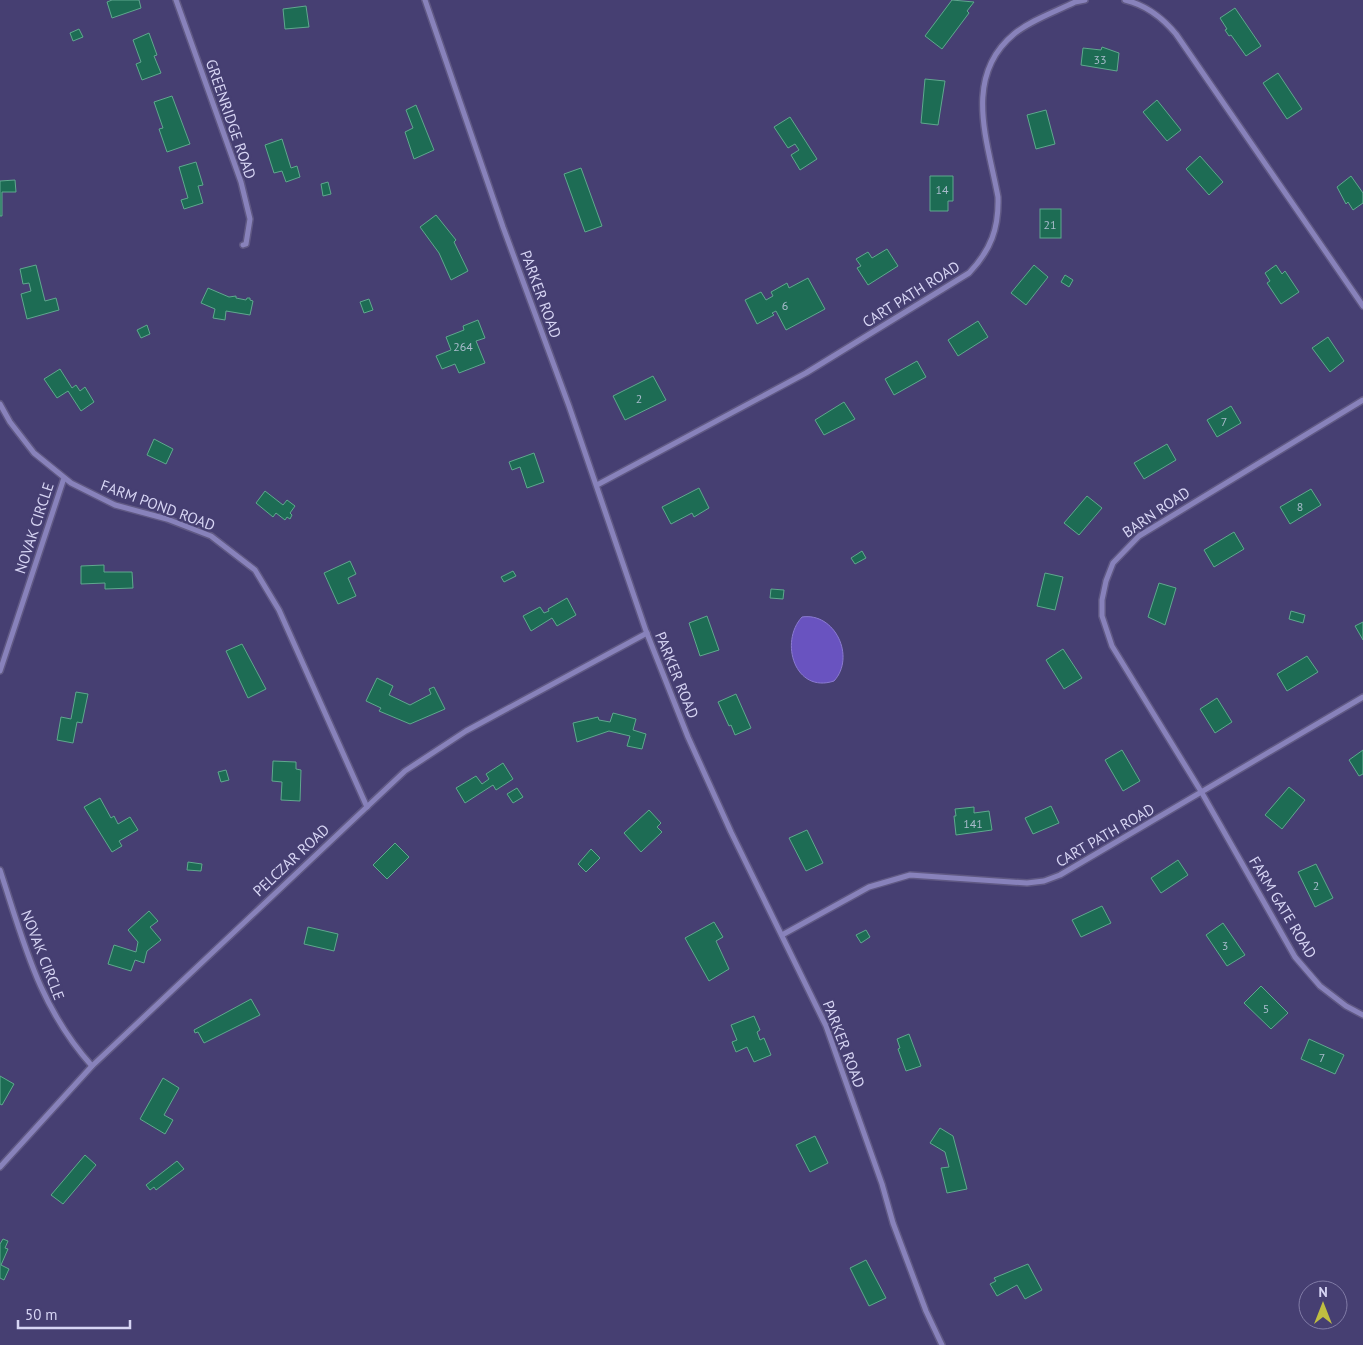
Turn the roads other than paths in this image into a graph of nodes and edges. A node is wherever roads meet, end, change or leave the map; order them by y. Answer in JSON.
{"nodes":[{"id":1,"x":176,"y":0,"type":"edge"},
{"id":2,"x":425,"y":0,"type":"edge"},
{"id":3,"x":1085,"y":0,"type":"edge"},
{"id":4,"x":1124,"y":0,"type":"edge"},
{"id":5,"x":243,"y":245,"type":"dead end"},
{"id":6,"x":1363,"y":306,"type":"edge"},
{"id":7,"x":1363,"y":400,"type":"edge"},
{"id":8,"x":0,"y":404,"type":"edge"},
{"id":9,"x":64,"y":478,"type":"junction"},
{"id":10,"x":597,"y":485,"type":"junction"},
{"id":11,"x":647,"y":633,"type":"junction"},
{"id":12,"x":0,"y":671,"type":"edge"},
{"id":13,"x":1363,"y":697,"type":"edge"},
{"id":14,"x":1202,"y":793,"type":"junction"},
{"id":15,"x":367,"y":807,"type":"junction"},
{"id":16,"x":0,"y":870,"type":"edge"},
{"id":17,"x":782,"y":935,"type":"junction"},
{"id":18,"x":1363,"y":1015,"type":"edge"},
{"id":19,"x":92,"y":1066,"type":"junction"},
{"id":20,"x":0,"y":1167,"type":"edge"},
{"id":21,"x":942,"y":1345,"type":"edge"}],
"edges":[{"from":1,"to":5,"type":"street","name":"GREENRIDGE ROAD"},
{"from":2,"to":10,"type":"street","name":"PARKER ROAD"},
{"from":3,"to":10,"type":"street","name":"CART PATH ROAD"},
{"from":4,"to":6,"type":"street"},
{"from":7,"to":14,"type":"street","name":"BARN ROAD"},
{"from":8,"to":9,"type":"street","name":"FARM POND ROAD"},
{"from":9,"to":12,"type":"street","name":"NOVAK CIRCLE"},
{"from":9,"to":15,"type":"street","name":"FARM POND ROAD"},
{"from":10,"to":11,"type":"street","name":"PARKER ROAD"},
{"from":11,"to":15,"type":"street","name":"PELCZAR ROAD"},
{"from":11,"to":17,"type":"street","name":"PARKER ROAD"},
{"from":13,"to":14,"type":"street","name":"CART PATH ROAD"},
{"from":14,"to":17,"type":"street","name":"CART PATH ROAD"},
{"from":14,"to":18,"type":"street","name":"FARM GATE ROAD"},
{"from":15,"to":19,"type":"street","name":"PELCZAR ROAD"},
{"from":16,"to":19,"type":"street","name":"NOVAK CIRCLE"},
{"from":17,"to":21,"type":"street","name":"PARKER ROAD"},
{"from":19,"to":20,"type":"street","name":"PELCZAR ROAD"}]}
